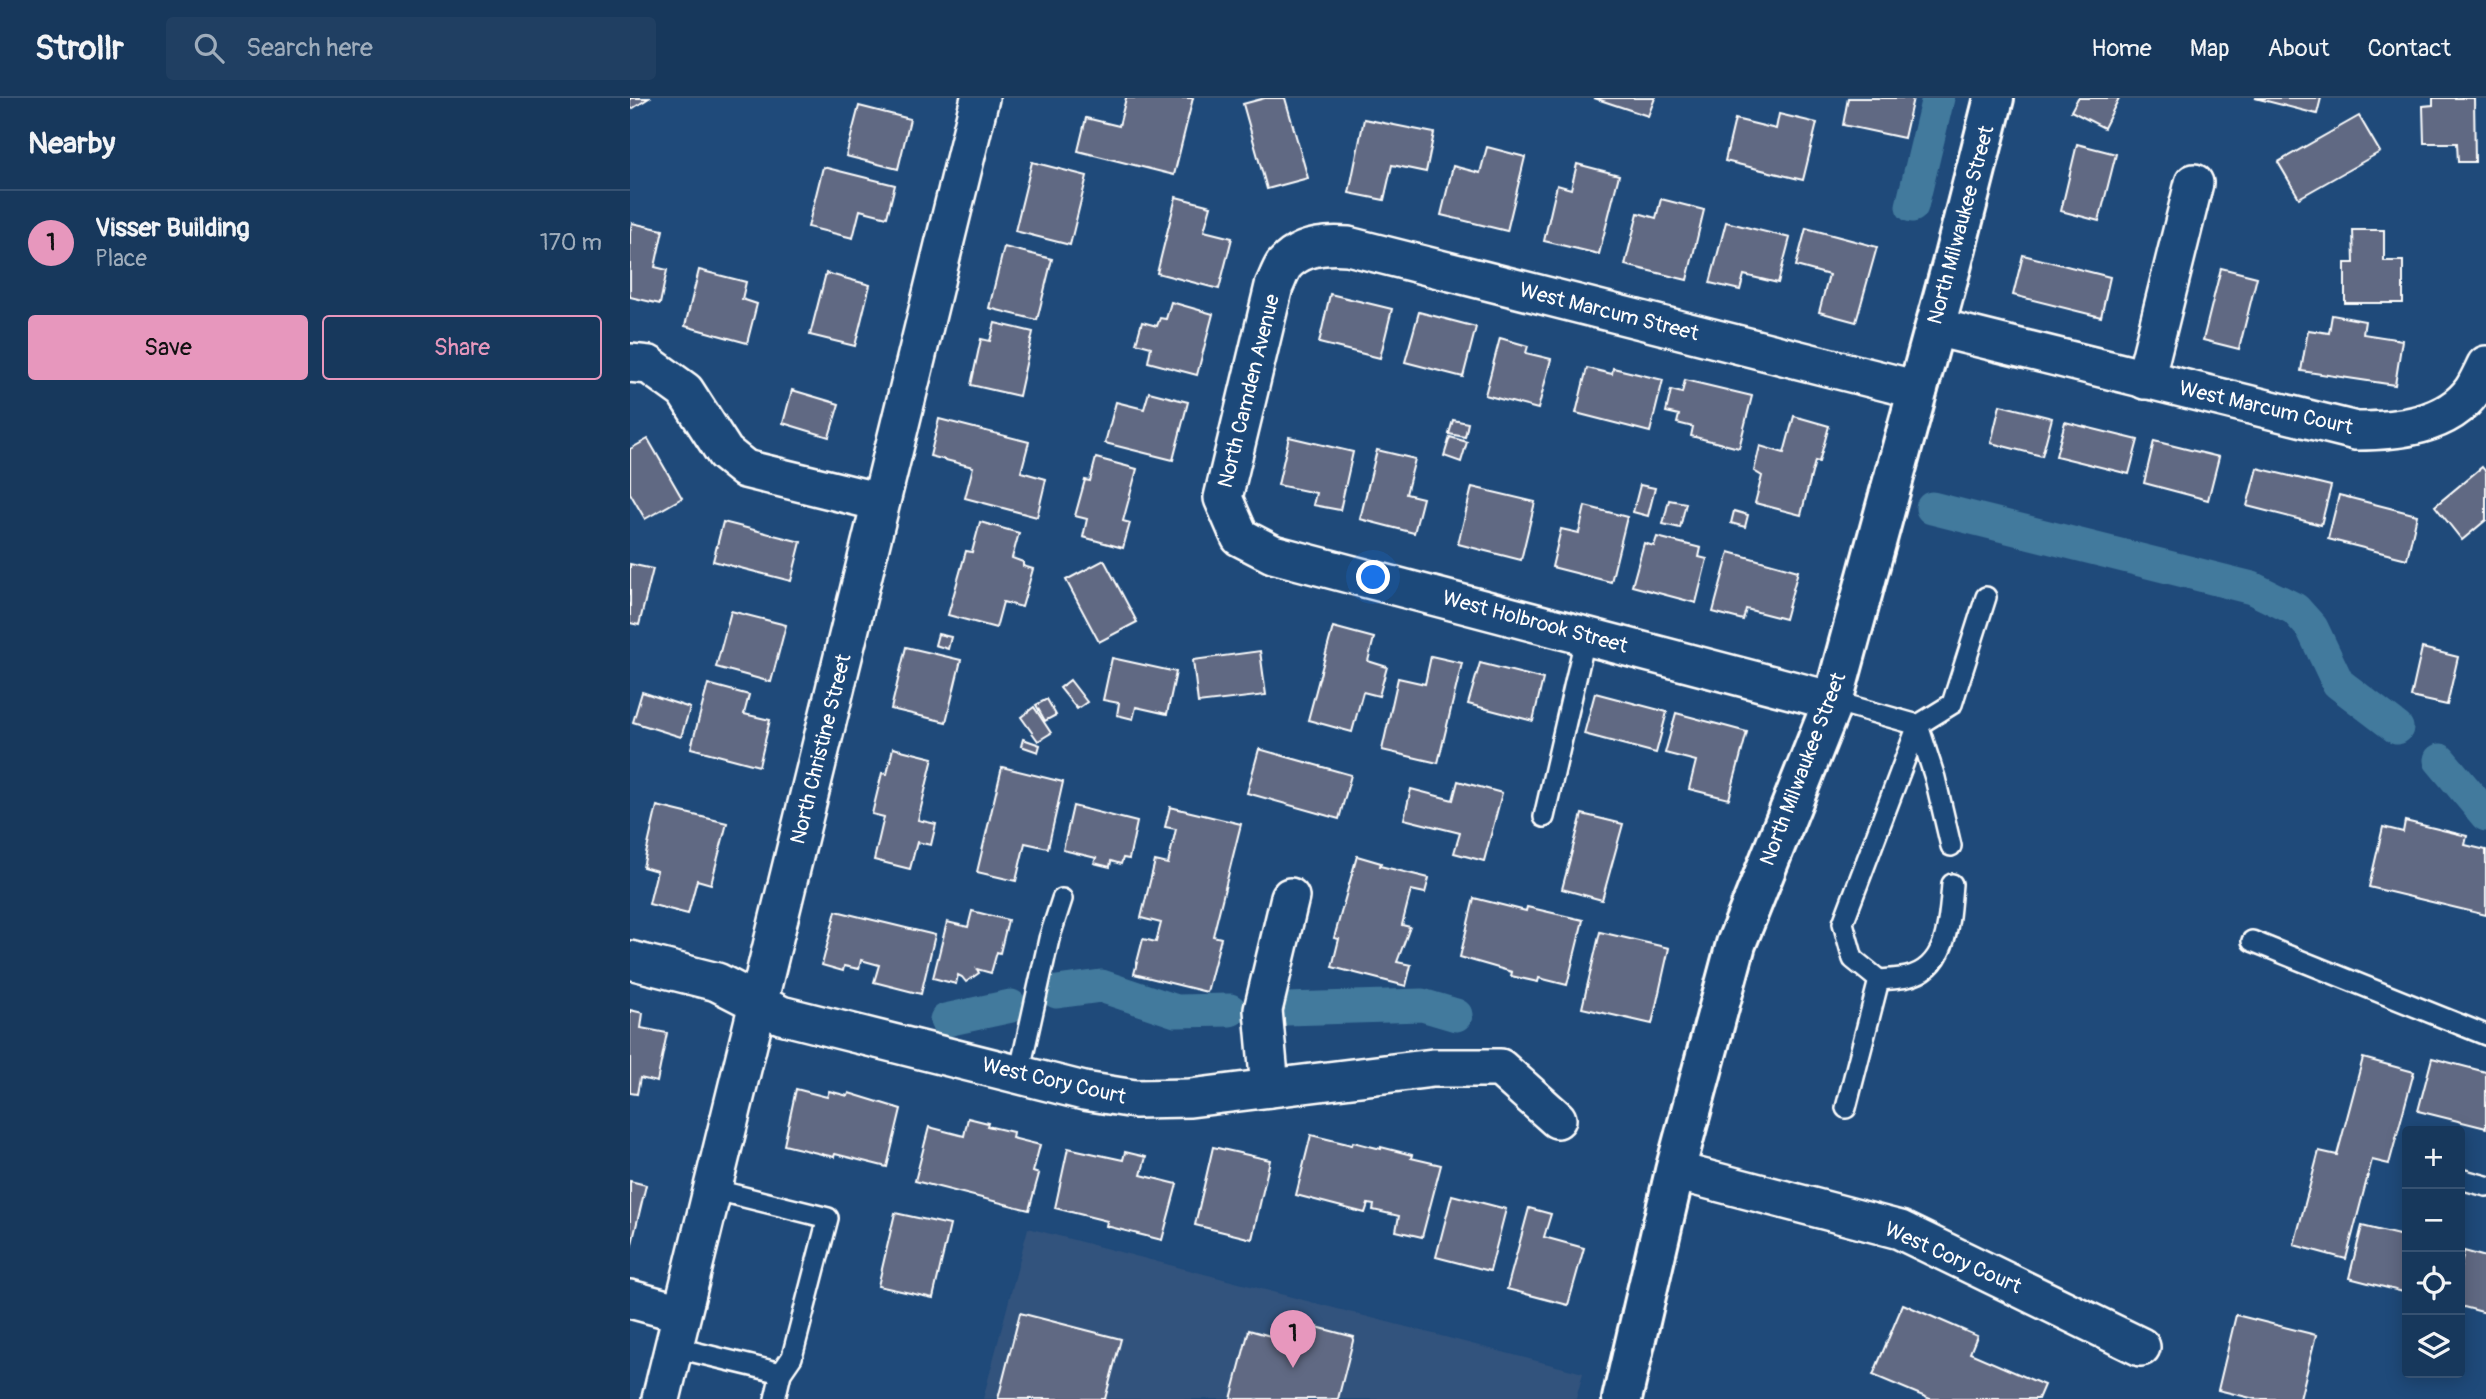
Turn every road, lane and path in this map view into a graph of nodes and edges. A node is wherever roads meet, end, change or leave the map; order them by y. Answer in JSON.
{"nodes":[{"id":1,"x":980,"y":98,"type":"edge"},
{"id":2,"x":1994,"y":98,"type":"edge"},
{"id":3,"x":2194,"y":183,"type":"dead end"},
{"id":4,"x":1301,"y":252,"type":"joint"},
{"id":5,"x":1935,"y":327,"type":"junction"},
{"id":6,"x":630,"y":363,"type":"edge"},
{"id":7,"x":2486,"y":365,"type":"edge"},
{"id":8,"x":2145,"y":380,"type":"junction"},
{"id":9,"x":1918,"y":390,"type":"junction"},
{"id":10,"x":880,"y":502,"type":"junction"},
{"id":11,"x":1240,"y":537,"type":"joint"},
{"id":12,"x":1986,"y":597,"type":"dead end"},
{"id":13,"x":1586,"y":635,"type":"junction"},
{"id":14,"x":1833,"y":701,"type":"junction"},
{"id":15,"x":1918,"y":726,"type":"junction"},
{"id":16,"x":1544,"y":817,"type":"dead end"},
{"id":17,"x":1951,"y":846,"type":"dead end"},
{"id":18,"x":1952,"y":884,"type":"dead end"},
{"id":19,"x":1290,"y":897,"type":"dead end"},
{"id":20,"x":1062,"y":899,"type":"dead end"},
{"id":21,"x":2252,"y":941,"type":"dead end"},
{"id":22,"x":630,"y":960,"type":"edge"},
{"id":23,"x":1879,"y":980,"type":"junction"},
{"id":24,"x":759,"y":1004,"type":"junction"},
{"id":25,"x":2486,"y":1035,"type":"edge"},
{"id":26,"x":1019,"y":1074,"type":"junction"},
{"id":27,"x":1270,"y":1088,"type":"junction"},
{"id":28,"x":1846,"y":1108,"type":"dead end"},
{"id":29,"x":1557,"y":1119,"type":"dead end"},
{"id":30,"x":1675,"y":1171,"type":"junction"},
{"id":31,"x":2465,"y":1180,"type":"edge"},
{"id":32,"x":2486,"y":1186,"type":"edge"},
{"id":33,"x":712,"y":1189,"type":"junction"},
{"id":34,"x":630,"y":1299,"type":"edge"},
{"id":35,"x":677,"y":1330,"type":"junction"},
{"id":36,"x":2141,"y":1347,"type":"dead end"},
{"id":37,"x":781,"y":1373,"type":"junction"},
{"id":38,"x":660,"y":1399,"type":"edge"},
{"id":39,"x":775,"y":1399,"type":"edge"},
{"id":40,"x":1622,"y":1399,"type":"edge"}],
"edges":[{"from":1,"to":10,"type":"street","name":"North Christine Street"},
{"from":2,"to":5,"type":"main road","name":"North Milwaukee Street"},
{"from":3,"to":8,"type":"street"},
{"from":4,"to":9,"type":"street","name":"West Marcum Street"},
{"from":4,"to":11,"type":"street","name":"North Camden Avenue"},
{"from":5,"to":8,"type":"street","name":"West Marcum Court"},
{"from":5,"to":9,"type":"main road","name":"North Milwaukee Street"},
{"from":6,"to":10,"type":"street"},
{"from":7,"to":8,"type":"street","name":"West Marcum Court"},
{"from":9,"to":14,"type":"main road","name":"North Milwaukee Street"},
{"from":10,"to":24,"type":"street","name":"North Christine Street"},
{"from":11,"to":13,"type":"street","name":"West Holbrook Street"},
{"from":12,"to":15,"type":"lane"},
{"from":13,"to":14,"type":"street","name":"West Holbrook Street"},
{"from":13,"to":16,"type":"lane"},
{"from":14,"to":15,"type":"lane"},
{"from":14,"to":30,"type":"main road","name":"North Milwaukee Street"},
{"from":15,"to":17,"type":"lane"},
{"from":15,"to":23,"type":"lane"},
{"from":18,"to":23,"type":"lane"},
{"from":19,"to":27,"type":"street"},
{"from":20,"to":26,"type":"lane"},
{"from":21,"to":25,"type":"lane"},
{"from":22,"to":24,"type":"street","name":"West Cory Court"},
{"from":23,"to":28,"type":"lane"},
{"from":24,"to":26,"type":"street","name":"West Cory Court"},
{"from":24,"to":33,"type":"street","name":"North Christine Street"},
{"from":26,"to":27,"type":"street","name":"West Cory Court"},
{"from":27,"to":29,"type":"street","name":"West Cory Court"},
{"from":30,"to":36,"type":"street","name":"West Cory Court"},
{"from":30,"to":40,"type":"main road","name":"North Milwaukee Street"},
{"from":31,"to":32,"type":"lane"},
{"from":33,"to":35,"type":"street","name":"North Christine Street"},
{"from":33,"to":37,"type":"lane"},
{"from":34,"to":35,"type":"street"},
{"from":35,"to":37,"type":"lane"},
{"from":35,"to":38,"type":"street","name":"North Christine Street"},
{"from":37,"to":39,"type":"lane"}]}
